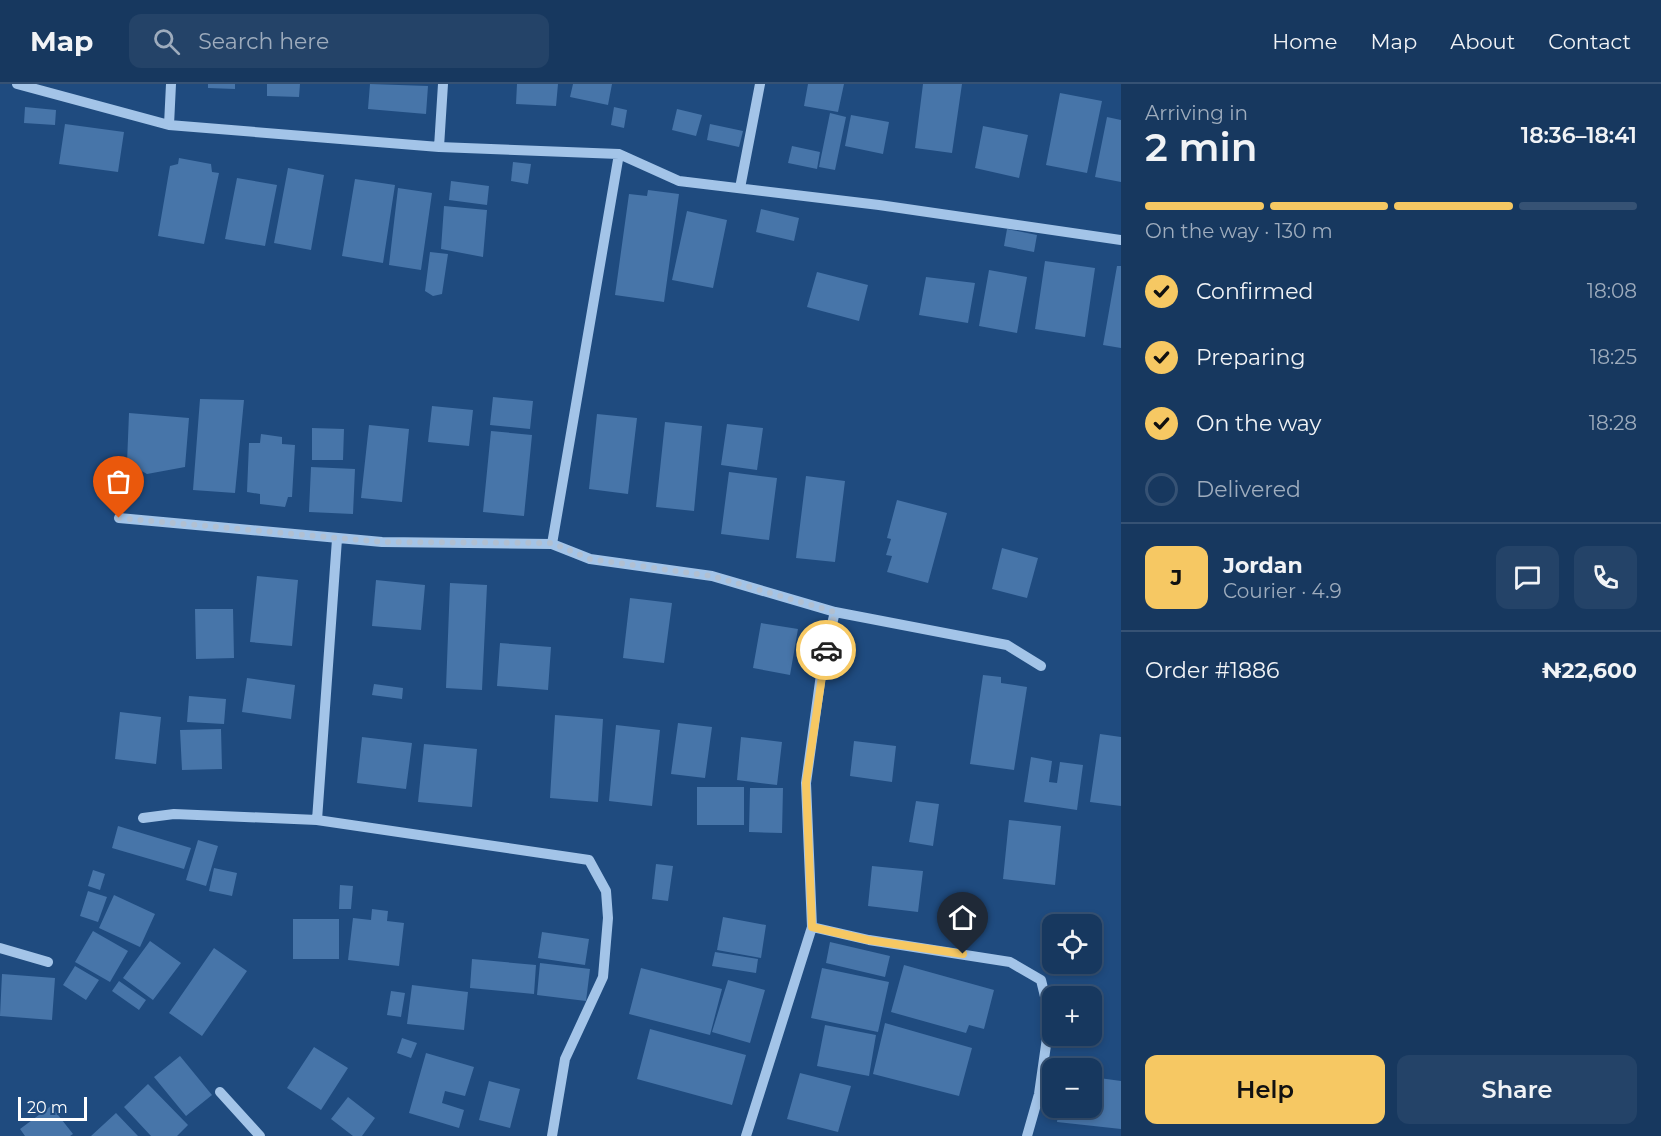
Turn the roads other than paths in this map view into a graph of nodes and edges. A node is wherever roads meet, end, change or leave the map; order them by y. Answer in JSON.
{"nodes":[{"id":1,"x":17,"y":84,"type":"edge"},
{"id":2,"x":171,"y":84,"type":"edge"},
{"id":3,"x":443,"y":84,"type":"edge"},
{"id":4,"x":760,"y":84,"type":"edge"},
{"id":5,"x":169,"y":125,"type":"junction"},
{"id":6,"x":439,"y":147,"type":"junction"},
{"id":7,"x":619,"y":154,"type":"junction"},
{"id":8,"x":740,"y":188,"type":"junction"},
{"id":9,"x":1121,"y":240,"type":"edge"},
{"id":10,"x":119,"y":518,"type":"dead end"},
{"id":11,"x":337,"y":539,"type":"junction"},
{"id":12,"x":552,"y":543,"type":"junction"},
{"id":13,"x":835,"y":612,"type":"junction"},
{"id":14,"x":1041,"y":666,"type":"dead end"},
{"id":15,"x":143,"y":818,"type":"dead end"},
{"id":16,"x":317,"y":820,"type":"junction"},
{"id":17,"x":812,"y":927,"type":"junction"},
{"id":18,"x":0,"y":948,"type":"edge"},
{"id":19,"x":48,"y":962,"type":"dead end"},
{"id":20,"x":220,"y":1092,"type":"dead end"},
{"id":21,"x":260,"y":1136,"type":"edge"},
{"id":22,"x":552,"y":1136,"type":"edge"},
{"id":23,"x":746,"y":1136,"type":"edge"},
{"id":24,"x":1028,"y":1136,"type":"edge"}],
"edges":[{"from":1,"to":5,"type":"street"},
{"from":2,"to":5,"type":"street"},
{"from":3,"to":6,"type":"street"},
{"from":4,"to":8,"type":"street"},
{"from":5,"to":6,"type":"street"},
{"from":6,"to":7,"type":"street"},
{"from":7,"to":8,"type":"street"},
{"from":7,"to":12,"type":"street"},
{"from":8,"to":9,"type":"street"},
{"from":10,"to":11,"type":"street"},
{"from":11,"to":12,"type":"street"},
{"from":11,"to":16,"type":"street"},
{"from":12,"to":13,"type":"street"},
{"from":13,"to":14,"type":"street"},
{"from":13,"to":17,"type":"street"},
{"from":15,"to":16,"type":"street"},
{"from":16,"to":22,"type":"street"},
{"from":17,"to":23,"type":"street"},
{"from":17,"to":24,"type":"street"},
{"from":18,"to":19,"type":"street"},
{"from":20,"to":21,"type":"street"}]}
